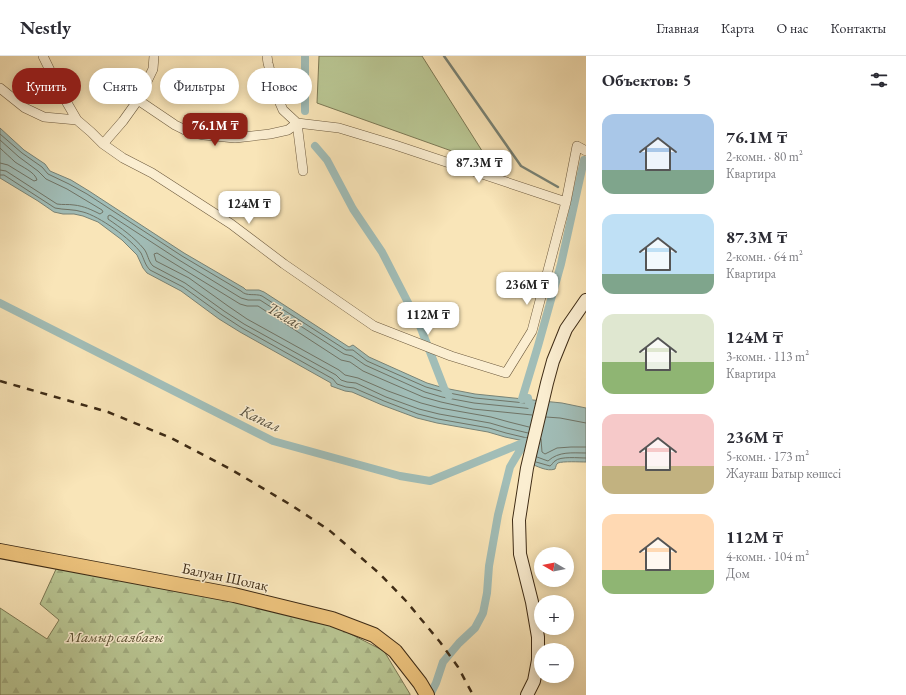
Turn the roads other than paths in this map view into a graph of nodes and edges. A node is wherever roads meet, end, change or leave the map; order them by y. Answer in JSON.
{"nodes":[{"id":1,"x":43,"y":56,"type":"edge"},
{"id":2,"x":154,"y":56,"type":"edge"},
{"id":3,"x":267,"y":56,"type":"edge"},
{"id":4,"x":152,"y":71,"type":"edge"},
{"id":5,"x":0,"y":88,"type":"edge"},
{"id":6,"x":135,"y":104,"type":"edge"},
{"id":7,"x":144,"y":104,"type":"edge"},
{"id":8,"x":77,"y":120,"type":"junction"},
{"id":9,"x":297,"y":123,"type":"junction"},
{"id":10,"x":103,"y":144,"type":"junction"},
{"id":11,"x":586,"y":150,"type":"edge"},
{"id":12,"x":302,"y":171,"type":"dead end"},
{"id":13,"x":566,"y":202,"type":"junction"},
{"id":14,"x":586,"y":300,"type":"edge"},
{"id":15,"x":0,"y":550,"type":"edge"},
{"id":16,"x":424,"y":689,"type":"edge"},
{"id":17,"x":527,"y":695,"type":"edge"}],
"edges":[{"from":1,"to":8,"type":"street"},
{"from":2,"to":4,"type":"street"},
{"from":3,"to":9,"type":"street"},
{"from":5,"to":8,"type":"street"},
{"from":6,"to":10,"type":"street"},
{"from":7,"to":9,"type":"street"},
{"from":8,"to":10,"type":"street"},
{"from":9,"to":12,"type":"street"},
{"from":9,"to":13,"type":"street"},
{"from":10,"to":13,"type":"street"},
{"from":11,"to":13,"type":"street"},
{"from":14,"to":17,"type":"main road"},
{"from":15,"to":16,"type":"main road","name":"Балуан Шолақ"}]}
